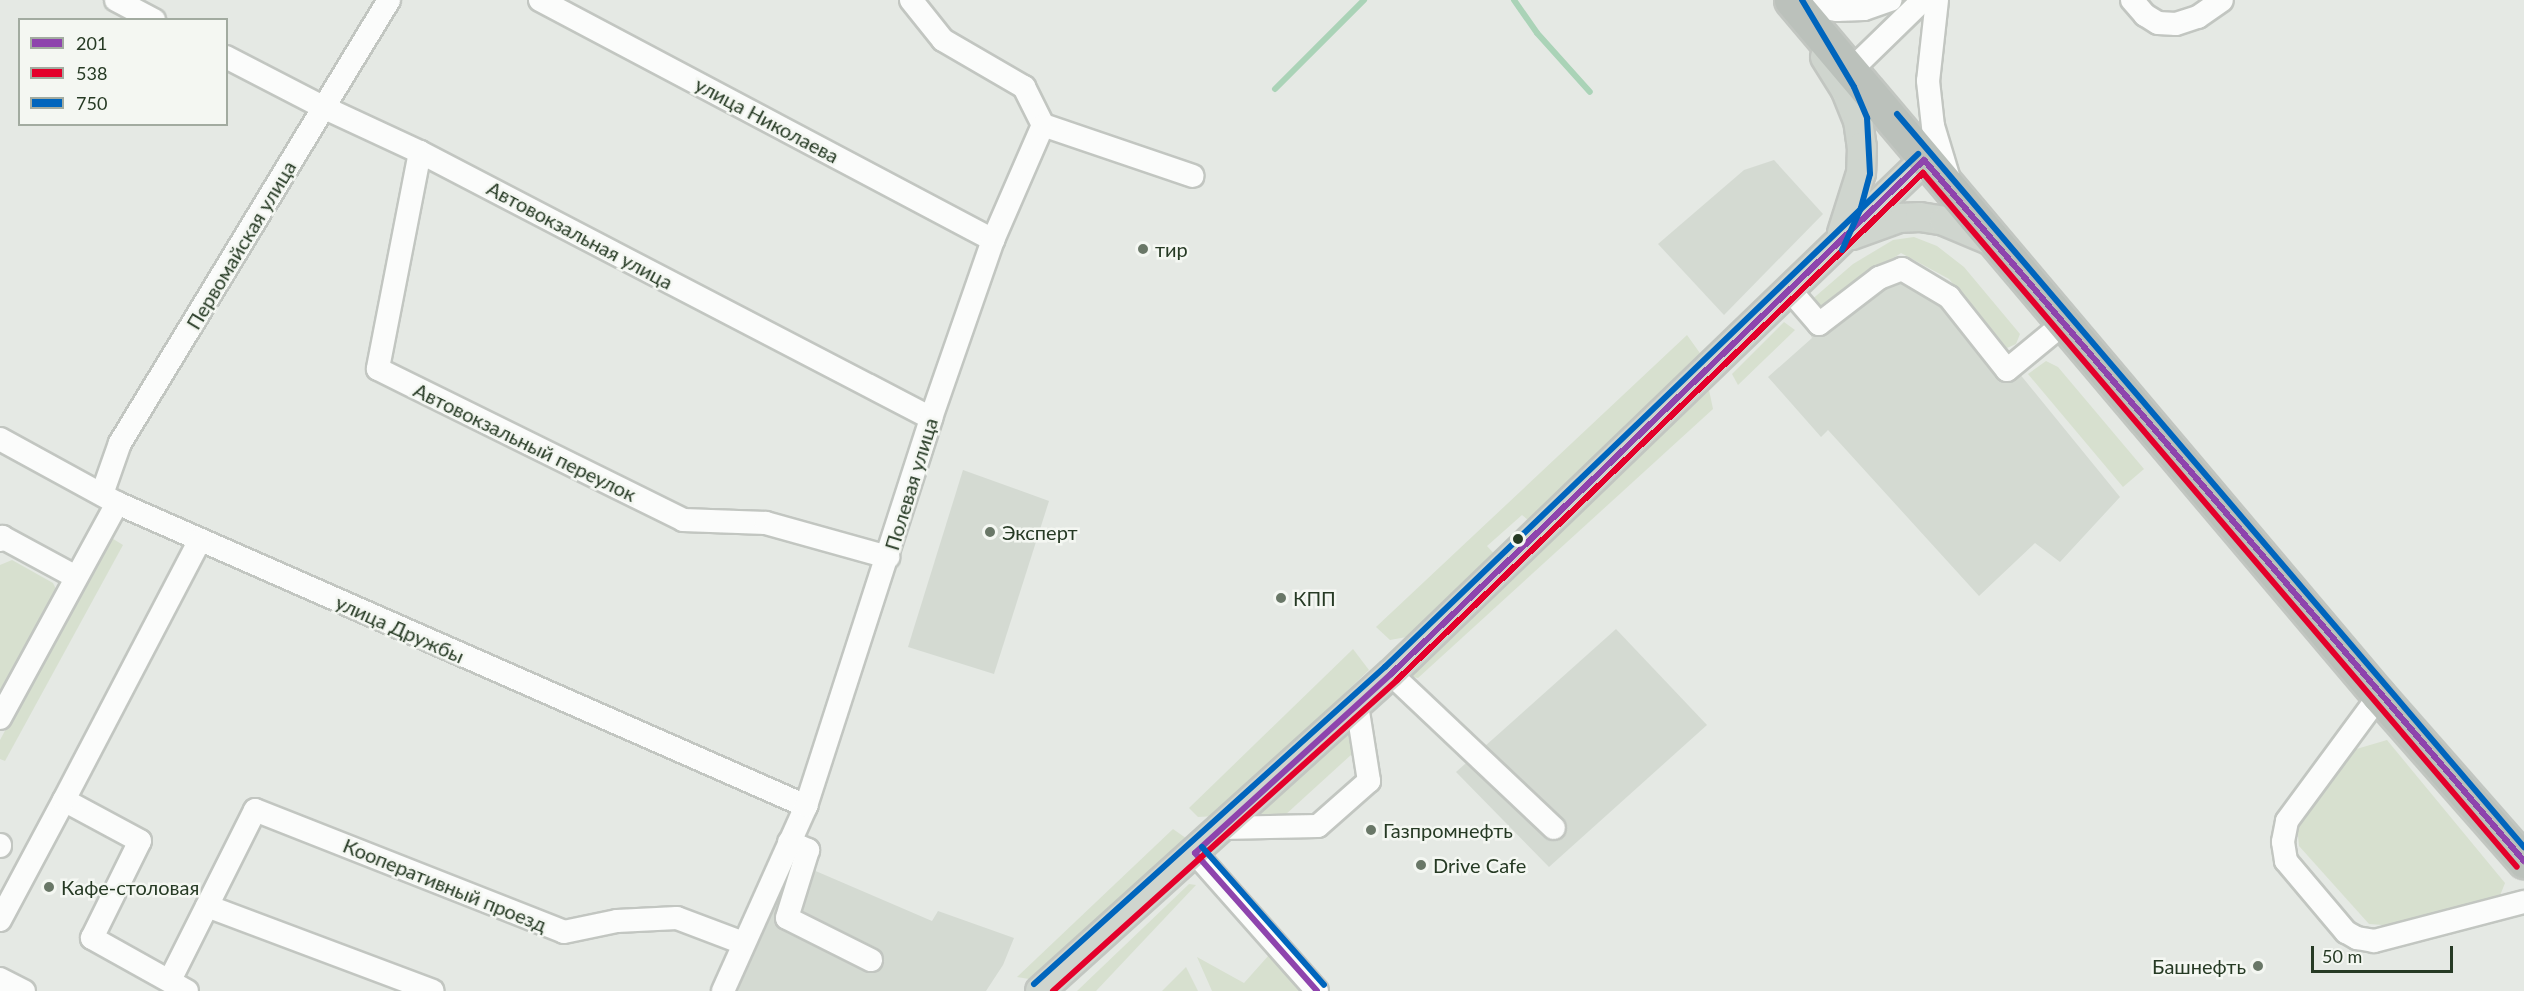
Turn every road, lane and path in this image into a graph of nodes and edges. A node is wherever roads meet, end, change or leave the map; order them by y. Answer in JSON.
{"nodes":[{"id":1,"x":116,"y":0,"type":"edge"},
{"id":2,"x":389,"y":0,"type":"edge"},
{"id":3,"x":540,"y":0,"type":"edge"},
{"id":4,"x":911,"y":0,"type":"edge"},
{"id":5,"x":1890,"y":0,"type":"edge"},
{"id":6,"x":1923,"y":0,"type":"edge"},
{"id":7,"x":1937,"y":0,"type":"edge"},
{"id":8,"x":2132,"y":0,"type":"edge"},
{"id":9,"x":2222,"y":0,"type":"edge"},
{"id":10,"x":1791,"y":1,"type":"edge"},
{"id":11,"x":150,"y":18,"type":"edge"},
{"id":12,"x":228,"y":58,"type":"edge"},
{"id":13,"x":1850,"y":71,"type":"junction"},
{"id":14,"x":325,"y":108,"type":"junction"},
{"id":15,"x":1043,"y":125,"type":"junction"},
{"id":16,"x":420,"y":152,"type":"junction"},
{"id":17,"x":1924,"y":160,"type":"junction"},
{"id":18,"x":1193,"y":177,"type":"dead end"},
{"id":19,"x":1953,"y":195,"type":"junction"},
{"id":20,"x":993,"y":240,"type":"junction"},
{"id":21,"x":1839,"y":241,"type":"junction"},
{"id":22,"x":1994,"y":242,"type":"junction"},
{"id":23,"x":1789,"y":289,"type":"junction"},
{"id":24,"x":2063,"y":324,"type":"junction"},
{"id":25,"x":931,"y":418,"type":"junction"},
{"id":26,"x":0,"y":439,"type":"edge"},
{"id":27,"x":109,"y":499,"type":"junction"},
{"id":28,"x":1,"y":537,"type":"edge"},
{"id":29,"x":200,"y":540,"type":"junction"},
{"id":30,"x":888,"y":557,"type":"junction"},
{"id":31,"x":76,"y":577,"type":"junction"},
{"id":32,"x":1390,"y":674,"type":"junction"},
{"id":33,"x":2379,"y":696,"type":"junction"},
{"id":34,"x":1357,"y":705,"type":"junction"},
{"id":35,"x":0,"y":718,"type":"edge"},
{"id":36,"x":64,"y":800,"type":"junction"},
{"id":37,"x":806,"y":806,"type":"junction"},
{"id":38,"x":1221,"y":828,"type":"junction"},
{"id":39,"x":1554,"y":828,"type":"dead end"},
{"id":40,"x":789,"y":842,"type":"junction"},
{"id":41,"x":1195,"y":853,"type":"junction"},
{"id":42,"x":2524,"y":861,"type":"edge"},
{"id":43,"x":2524,"y":902,"type":"edge"},
{"id":44,"x":207,"y":906,"type":"junction"},
{"id":45,"x":0,"y":920,"type":"edge"},
{"id":46,"x":743,"y":943,"type":"junction"},
{"id":47,"x":871,"y":960,"type":"dead end"},
{"id":48,"x":0,"y":979,"type":"edge"},
{"id":49,"x":179,"y":986,"type":"edge"},
{"id":50,"x":24,"y":991,"type":"edge"},
{"id":51,"x":433,"y":991,"type":"edge"},
{"id":52,"x":723,"y":991,"type":"edge"},
{"id":53,"x":1040,"y":991,"type":"edge"},
{"id":54,"x":1317,"y":991,"type":"edge"}],
"edges":[{"from":1,"to":11,"type":"street"},
{"from":2,"to":14,"type":"street","name":"Первомайская улица"},
{"from":3,"to":20,"type":"street","name":"улица Николаева"},
{"from":4,"to":15,"type":"street"},
{"from":5,"to":10,"type":"street"},
{"from":6,"to":13,"type":"street"},
{"from":7,"to":19,"type":"street"},
{"from":8,"to":9,"type":"street"},
{"from":10,"to":13,"type":"highway"},
{"from":10,"to":21,"type":"main road"},
{"from":12,"to":14,"type":"street","name":"Автовокзальная улица"},
{"from":13,"to":17,"type":"highway"},
{"from":14,"to":16,"type":"street","name":"Автовокзальная улица"},
{"from":14,"to":27,"type":"street","name":"Первомайская улица"},
{"from":15,"to":18,"type":"street"},
{"from":15,"to":20,"type":"street","name":"Полевая улица"},
{"from":16,"to":25,"type":"street","name":"Автовокзальная улица"},
{"from":16,"to":30,"type":"street","name":"Автовокзальный переулок"},
{"from":17,"to":19,"type":"highway"},
{"from":17,"to":21,"type":"main road"},
{"from":19,"to":22,"type":"highway"},
{"from":20,"to":25,"type":"street","name":"Полевая улица"},
{"from":21,"to":22,"type":"main road"},
{"from":21,"to":23,"type":"main road"},
{"from":22,"to":24,"type":"highway"},
{"from":23,"to":24,"type":"street"},
{"from":23,"to":32,"type":"main road"},
{"from":24,"to":33,"type":"highway"},
{"from":25,"to":30,"type":"street","name":"Полевая улица"},
{"from":26,"to":27,"type":"street","name":"улица Дружбы"},
{"from":27,"to":29,"type":"street","name":"улица Дружбы"},
{"from":27,"to":31,"type":"street","name":"Первомайская улица"},
{"from":28,"to":31,"type":"street"},
{"from":29,"to":36,"type":"street"},
{"from":29,"to":37,"type":"street","name":"улица Дружбы"},
{"from":30,"to":37,"type":"street","name":"Полевая улица"},
{"from":31,"to":35,"type":"street","name":"Первомайская улица"},
{"from":32,"to":34,"type":"main road"},
{"from":32,"to":39,"type":"street"},
{"from":33,"to":42,"type":"highway"},
{"from":33,"to":43,"type":"street"},
{"from":34,"to":38,"type":"main road"},
{"from":34,"to":38,"type":"street"},
{"from":36,"to":45,"type":"street"},
{"from":36,"to":49,"type":"street"},
{"from":37,"to":40,"type":"street","name":"Полевая улица"},
{"from":38,"to":41,"type":"main road"},
{"from":40,"to":46,"type":"street","name":"Полевая улица"},
{"from":40,"to":47,"type":"street"},
{"from":41,"to":53,"type":"main road"},
{"from":41,"to":54,"type":"street"},
{"from":44,"to":46,"type":"street","name":"Кооперативный проезд"},
{"from":44,"to":49,"type":"street"},
{"from":44,"to":51,"type":"street"},
{"from":46,"to":52,"type":"street","name":"Полевая улица"},
{"from":48,"to":50,"type":"street"}]}
